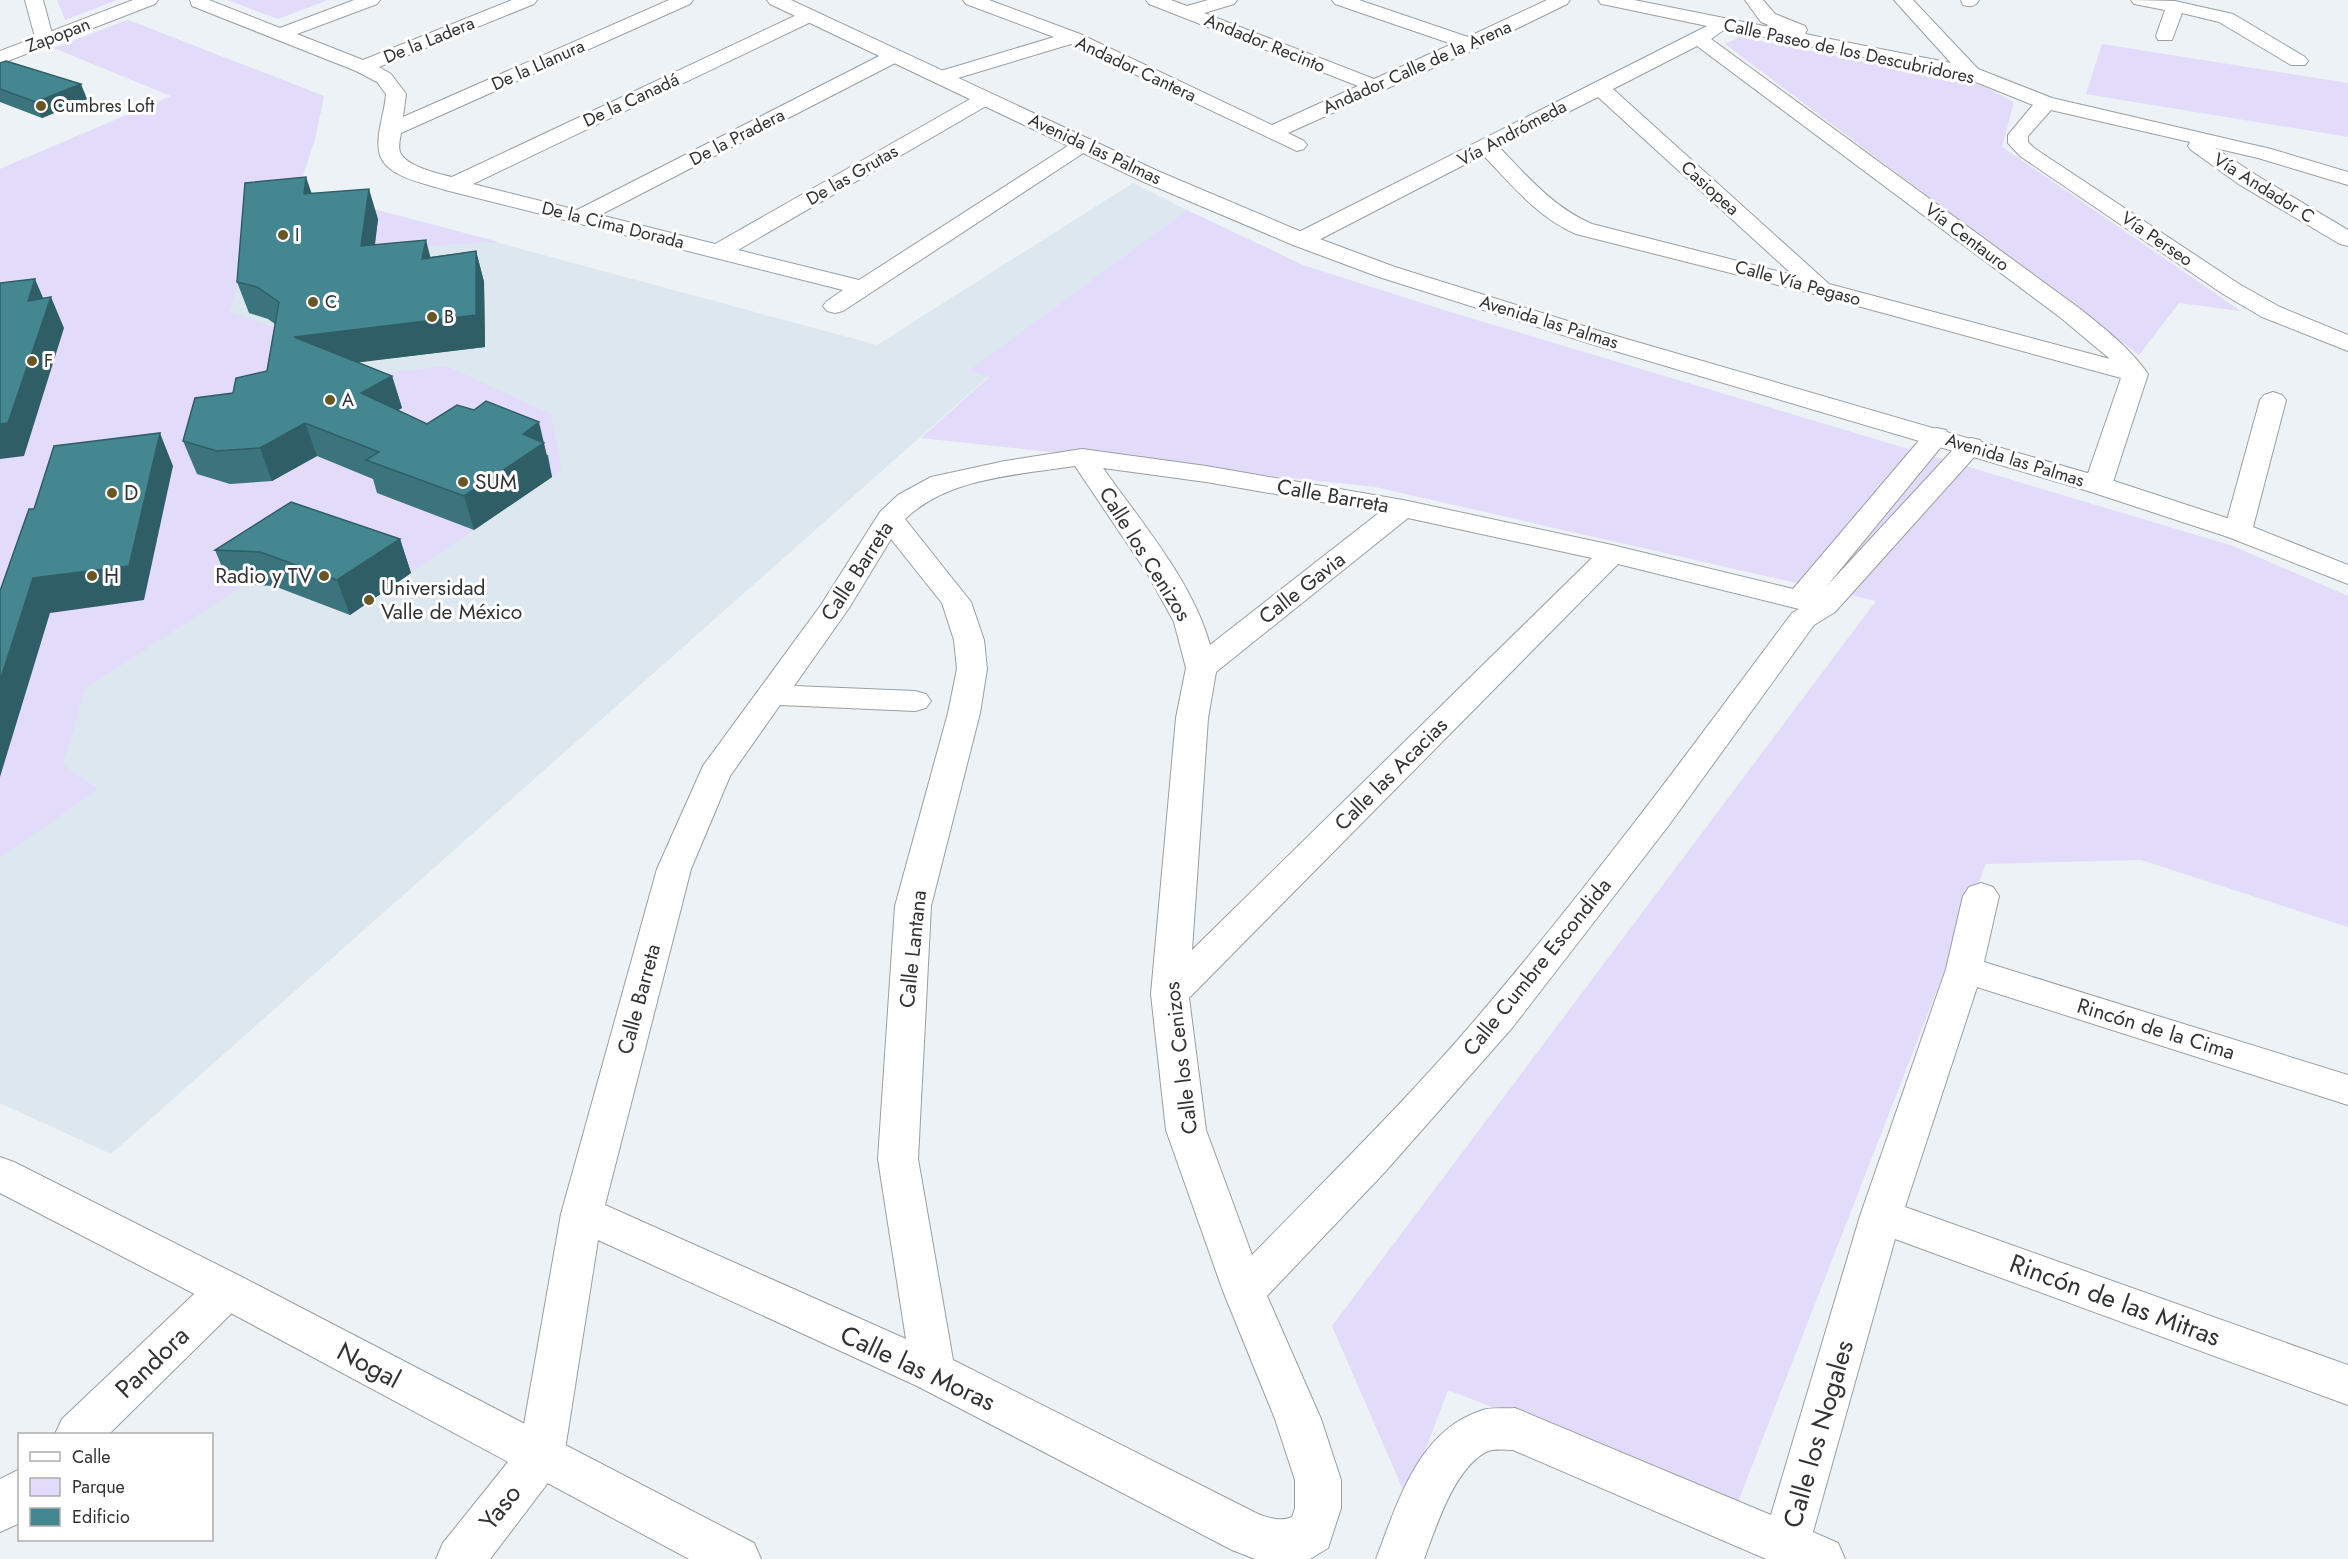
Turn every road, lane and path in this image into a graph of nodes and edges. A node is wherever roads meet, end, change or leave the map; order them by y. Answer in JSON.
{"nodes":[{"id":1,"x":34,"y":0,"type":"edge"},
{"id":2,"x":149,"y":0,"type":"edge"},
{"id":3,"x":371,"y":0,"type":"edge"},
{"id":4,"x":528,"y":0,"type":"edge"},
{"id":5,"x":684,"y":0,"type":"edge"},
{"id":6,"x":972,"y":0,"type":"edge"},
{"id":7,"x":1155,"y":0,"type":"edge"},
{"id":8,"x":1228,"y":0,"type":"edge"},
{"id":9,"x":1341,"y":0,"type":"edge"},
{"id":10,"x":1561,"y":0,"type":"edge"},
{"id":11,"x":1607,"y":0,"type":"edge"},
{"id":12,"x":1754,"y":0,"type":"edge"},
{"id":13,"x":1903,"y":0,"type":"edge"},
{"id":14,"x":2140,"y":0,"type":"edge"},
{"id":15,"x":198,"y":2,"type":"dead end"},
{"id":16,"x":799,"y":6,"type":"edge"},
{"id":17,"x":2175,"y":6,"type":"junction"},
{"id":18,"x":1186,"y":12,"type":"junction"},
{"id":19,"x":1724,"y":24,"type":"junction"},
{"id":20,"x":1510,"y":26,"type":"junction"},
{"id":21,"x":1536,"y":33,"type":"dead end"},
{"id":22,"x":280,"y":34,"type":"junction"},
{"id":23,"x":2165,"y":36,"type":"dead end"},
{"id":24,"x":1073,"y":38,"type":"junction"},
{"id":25,"x":1698,"y":38,"type":"junction"},
{"id":26,"x":45,"y":41,"type":"junction"},
{"id":27,"x":1470,"y":44,"type":"junction"},
{"id":28,"x":894,"y":56,"type":"junction"},
{"id":29,"x":0,"y":58,"type":"edge"},
{"id":30,"x":1438,"y":58,"type":"junction"},
{"id":31,"x":1956,"y":59,"type":"junction"},
{"id":32,"x":2298,"y":61,"type":"dead end"},
{"id":33,"x":363,"y":67,"type":"junction"},
{"id":34,"x":1465,"y":67,"type":"dead end"},
{"id":35,"x":1971,"y":73,"type":"junction"},
{"id":36,"x":941,"y":77,"type":"junction"},
{"id":37,"x":1599,"y":87,"type":"junction"},
{"id":38,"x":1374,"y":94,"type":"junction"},
{"id":39,"x":986,"y":98,"type":"junction"},
{"id":40,"x":2046,"y":103,"type":"junction"},
{"id":41,"x":393,"y":129,"type":"junction"},
{"id":42,"x":1271,"y":133,"type":"junction"},
{"id":43,"x":2182,"y":134,"type":"junction"},
{"id":44,"x":1084,"y":144,"type":"junction"},
{"id":45,"x":1297,"y":145,"type":"dead end"},
{"id":46,"x":1487,"y":147,"type":"junction"},
{"id":47,"x":2264,"y":153,"type":"junction"},
{"id":48,"x":2348,"y":164,"type":"edge"},
{"id":49,"x":2348,"y":179,"type":"edge"},
{"id":50,"x":453,"y":184,"type":"junction"},
{"id":51,"x":580,"y":218,"type":"junction"},
{"id":52,"x":2348,"y":239,"type":"edge"},
{"id":53,"x":1301,"y":240,"type":"junction"},
{"id":54,"x":719,"y":251,"type":"junction"},
{"id":55,"x":859,"y":287,"type":"junction"},
{"id":56,"x":1822,"y":289,"type":"junction"},
{"id":57,"x":835,"y":306,"type":"dead end"},
{"id":58,"x":2348,"y":344,"type":"edge"},
{"id":59,"x":2134,"y":374,"type":"junction"},
{"id":60,"x":2273,"y":400,"type":"dead end"},
{"id":61,"x":1937,"y":436,"type":"junction"},
{"id":62,"x":1971,"y":446,"type":"junction"},
{"id":63,"x":1082,"y":457,"type":"junction"},
{"id":64,"x":2098,"y":485,"type":"junction"},
{"id":65,"x":1403,"y":508,"type":"junction"},
{"id":66,"x":890,"y":518,"type":"junction"},
{"id":67,"x":2238,"y":531,"type":"junction"},
{"id":68,"x":1612,"y":554,"type":"junction"},
{"id":69,"x":2348,"y":575,"type":"edge"},
{"id":70,"x":1809,"y":608,"type":"junction"},
{"id":71,"x":1201,"y":668,"type":"junction"},
{"id":72,"x":771,"y":695,"type":"junction"},
{"id":73,"x":915,"y":701,"type":"dead end"},
{"id":74,"x":1982,"y":896,"type":"dead end"},
{"id":75,"x":1964,"y":969,"type":"junction"},
{"id":76,"x":1170,"y":994,"type":"junction"},
{"id":77,"x":2348,"y":1090,"type":"edge"},
{"id":78,"x":0,"y":1174,"type":"edge"},
{"id":79,"x":582,"y":1214,"type":"junction"},
{"id":80,"x":1881,"y":1216,"type":"junction"},
{"id":81,"x":226,"y":1290,"type":"junction"},
{"id":82,"x":1244,"y":1291,"type":"junction"},
{"id":83,"x":933,"y":1372,"type":"junction"},
{"id":84,"x":2348,"y":1385,"type":"edge"},
{"id":85,"x":79,"y":1433,"type":"edge"},
{"id":86,"x":541,"y":1456,"type":"junction"},
{"id":87,"x":18,"y":1493,"type":"edge"},
{"id":88,"x":0,"y":1510,"type":"edge"},
{"id":89,"x":1249,"y":1534,"type":"joint"},
{"id":90,"x":1803,"y":1552,"type":"edge"},
{"id":91,"x":460,"y":1559,"type":"edge"},
{"id":92,"x":737,"y":1559,"type":"edge"},
{"id":93,"x":1400,"y":1559,"type":"edge"}],
"edges":[{"from":1,"to":26,"type":"street"},
{"from":2,"to":26,"type":"street","name":"Zapopan"},
{"from":3,"to":22,"type":"street"},
{"from":4,"to":33,"type":"street","name":"De la Ladera"},
{"from":5,"to":41,"type":"street","name":"De la Llanura"},
{"from":6,"to":24,"type":"street","name":"Andador Cantera"},
{"from":7,"to":18,"type":"street","name":"Andador Recinto"},
{"from":8,"to":18,"type":"street"},
{"from":9,"to":27,"type":"street"},
{"from":10,"to":20,"type":"street","name":"Andador Calle de la Arena"},
{"from":11,"to":19,"type":"street","name":"Calle Paseo de los Descubridores"},
{"from":12,"to":31,"type":"street"},
{"from":13,"to":31,"type":"street"},
{"from":14,"to":17,"type":"street"},
{"from":15,"to":22,"type":"street","name":"De la Cima Dorada"},
{"from":16,"to":28,"type":"street","name":"Avenida las Palmas"},
{"from":16,"to":50,"type":"street","name":"De la Canadá"},
{"from":17,"to":23,"type":"street"},
{"from":17,"to":32,"type":"street"},
{"from":18,"to":38,"type":"street","name":"Andador Recinto"},
{"from":19,"to":25,"type":"street","name":"Vía Andrómeda"},
{"from":19,"to":35,"type":"street","name":"Calle Paseo de los Descubridores"},
{"from":20,"to":21,"type":"street"},
{"from":20,"to":27,"type":"street","name":"Andador Calle de la Arena"},
{"from":22,"to":33,"type":"street","name":"De la Cima Dorada"},
{"from":24,"to":36,"type":"street"},
{"from":24,"to":42,"type":"street","name":"Andador Cantera"},
{"from":25,"to":37,"type":"street","name":"Vía Andrómeda"},
{"from":25,"to":59,"type":"street","name":"Vía Centauro"},
{"from":26,"to":29,"type":"street","name":"Zapopan"},
{"from":27,"to":30,"type":"street","name":"Andador Calle de la Arena"},
{"from":28,"to":36,"type":"street","name":"Avenida las Palmas"},
{"from":28,"to":51,"type":"street","name":"De la Pradera"},
{"from":30,"to":34,"type":"street"},
{"from":30,"to":38,"type":"street","name":"Andador Calle de la Arena"},
{"from":31,"to":35,"type":"street"},
{"from":33,"to":41,"type":"street","name":"De la Cima Dorada"},
{"from":35,"to":40,"type":"street","name":"Calle Paseo de los Descubridores"},
{"from":36,"to":39,"type":"street","name":"Avenida las Palmas"},
{"from":37,"to":46,"type":"street","name":"Vía Andrómeda"},
{"from":37,"to":56,"type":"street","name":"Casiopea"},
{"from":38,"to":42,"type":"street","name":"Andador Calle de la Arena"},
{"from":39,"to":44,"type":"street","name":"Avenida las Palmas"},
{"from":39,"to":54,"type":"street","name":"De las Grutas"},
{"from":40,"to":43,"type":"street","name":"Calle Paseo de los Descubridores"},
{"from":40,"to":58,"type":"street","name":"Vía Perseo"},
{"from":41,"to":50,"type":"street","name":"De la Cima Dorada"},
{"from":42,"to":45,"type":"street","name":"Andador Cantera"},
{"from":43,"to":47,"type":"street","name":"Calle Paseo de los Descubridores"},
{"from":43,"to":52,"type":"street","name":"Vía Andador C"},
{"from":44,"to":53,"type":"street","name":"Avenida las Palmas"},
{"from":44,"to":55,"type":"street"},
{"from":46,"to":53,"type":"street","name":"Vía Andrómeda"},
{"from":46,"to":56,"type":"street","name":"Calle Vía Pegaso"},
{"from":47,"to":48,"type":"street","name":"Calle Paseo de los Descubridores"},
{"from":47,"to":49,"type":"street","name":"Calle Paseo de los Descubridores"},
{"from":50,"to":51,"type":"street","name":"De la Cima Dorada"},
{"from":51,"to":54,"type":"street","name":"De la Cima Dorada"},
{"from":53,"to":61,"type":"street","name":"Avenida las Palmas"},
{"from":54,"to":55,"type":"street","name":"De la Cima Dorada"},
{"from":55,"to":57,"type":"street"},
{"from":56,"to":59,"type":"street","name":"Calle Vía Pegaso"},
{"from":59,"to":64,"type":"street"},
{"from":60,"to":67,"type":"street"},
{"from":61,"to":62,"type":"street","name":"Avenida las Palmas"},
{"from":61,"to":70,"type":"street","name":"Calle Cumbre Escondida"},
{"from":62,"to":64,"type":"street","name":"Avenida las Palmas"},
{"from":62,"to":70,"type":"street","name":"Calle Cumbre Escondida"},
{"from":63,"to":65,"type":"street","name":"Calle Barreta"},
{"from":63,"to":66,"type":"street","name":"Calle Barreta"},
{"from":63,"to":71,"type":"street","name":"Calle los Cenizos"},
{"from":64,"to":67,"type":"street","name":"Avenida las Palmas"},
{"from":65,"to":68,"type":"street","name":"Calle Barreta"},
{"from":65,"to":71,"type":"street","name":"Calle Gavia"},
{"from":66,"to":72,"type":"street","name":"Calle Barreta"},
{"from":66,"to":83,"type":"street","name":"Calle Lantana"},
{"from":67,"to":69,"type":"street","name":"Avenida las Palmas"},
{"from":68,"to":70,"type":"street","name":"Calle Barreta"},
{"from":68,"to":76,"type":"street","name":"Calle las Acacias"},
{"from":70,"to":82,"type":"street","name":"Calle Cumbre Escondida"},
{"from":71,"to":76,"type":"street","name":"Calle los Cenizos"},
{"from":72,"to":73,"type":"street"},
{"from":72,"to":79,"type":"street","name":"Calle Barreta"},
{"from":74,"to":75,"type":"street","name":"Calle los Nogales"},
{"from":75,"to":77,"type":"street","name":"Rincón de la Cima"},
{"from":75,"to":80,"type":"street","name":"Calle los Nogales"},
{"from":76,"to":82,"type":"street","name":"Calle los Cenizos"},
{"from":78,"to":81,"type":"street","name":"Nogal"},
{"from":79,"to":83,"type":"street","name":"Calle las Moras"},
{"from":79,"to":86,"type":"street","name":"Calle Barreta"},
{"from":80,"to":84,"type":"street","name":"Rincón de las Mitras"},
{"from":80,"to":90,"type":"street","name":"Calle los Nogales"},
{"from":81,"to":85,"type":"street","name":"Pandora"},
{"from":81,"to":86,"type":"street","name":"Nogal"},
{"from":82,"to":89,"type":"street","name":"Calle los Cenizos"},
{"from":83,"to":89,"type":"street","name":"Calle las Moras"},
{"from":86,"to":91,"type":"street","name":"Yaso"},
{"from":86,"to":92,"type":"street","name":"Nogal"},
{"from":87,"to":88,"type":"street"},
{"from":90,"to":93,"type":"street","name":"Calle los Nogales"}]}
